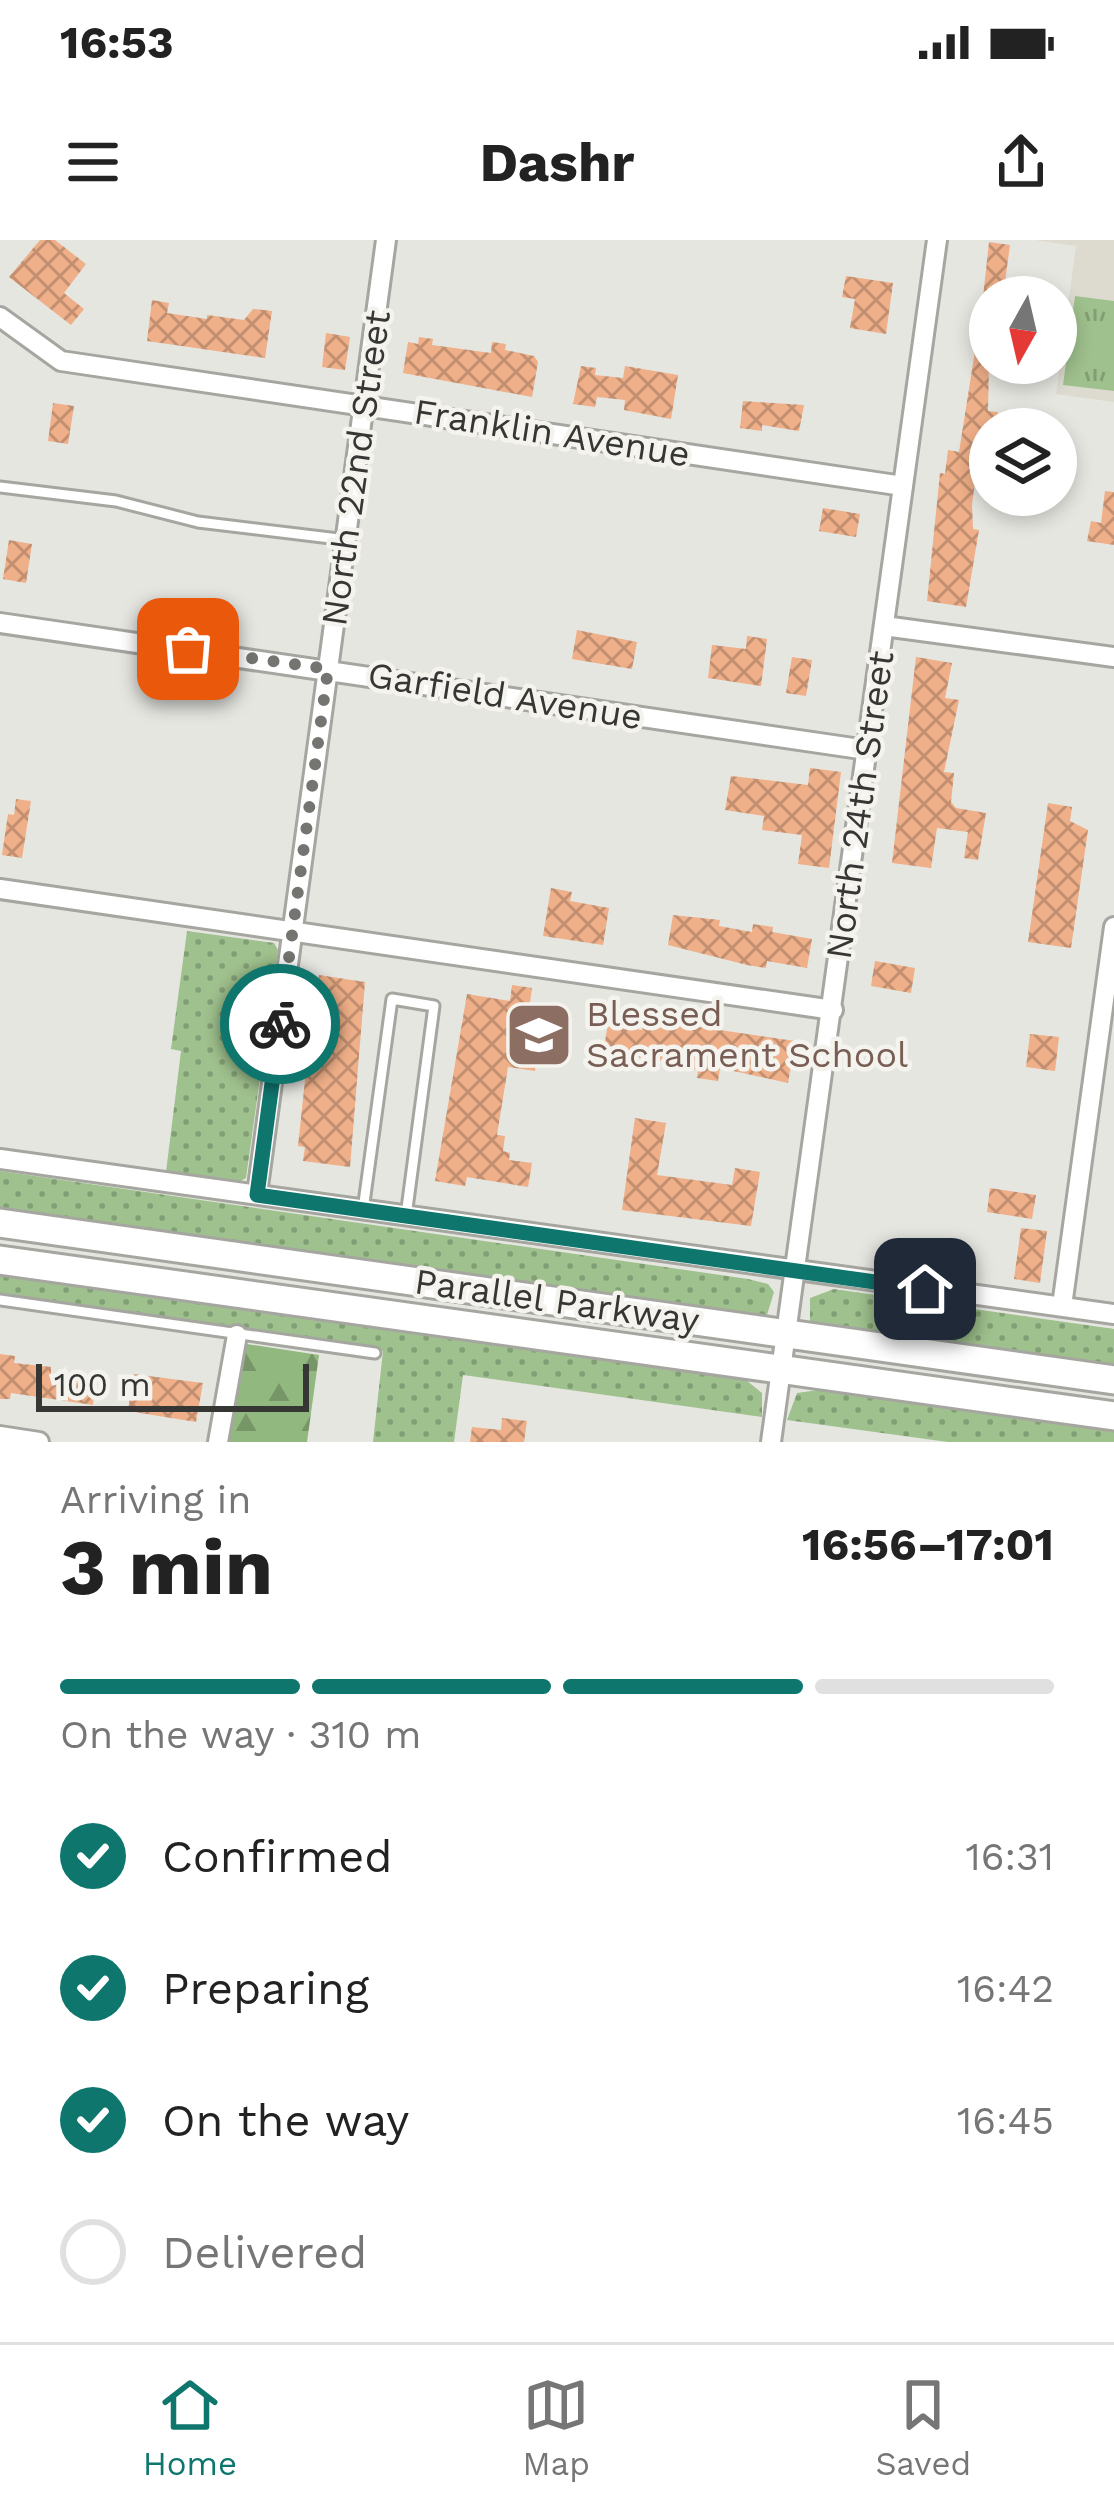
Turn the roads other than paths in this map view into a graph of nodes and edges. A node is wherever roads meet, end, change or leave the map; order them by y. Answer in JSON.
{"nodes":[{"id":1,"x":386,"y":240,"type":"edge"},
{"id":2,"x":937,"y":240,"type":"edge"},
{"id":3,"x":0,"y":317,"type":"edge"},
{"id":4,"x":368,"y":405,"type":"junction"},
{"id":5,"x":903,"y":486,"type":"junction"},
{"id":6,"x":0,"y":487,"type":"edge"},
{"id":7,"x":347,"y":540,"type":"junction"},
{"id":8,"x":0,"y":622,"type":"edge"},
{"id":9,"x":884,"y":626,"type":"junction"},
{"id":10,"x":1114,"y":657,"type":"edge"},
{"id":11,"x":328,"y":669,"type":"junction"},
{"id":12,"x":867,"y":750,"type":"junction"},
{"id":13,"x":0,"y":890,"type":"edge"},
{"id":14,"x":1114,"y":927,"type":"edge"},
{"id":15,"x":292,"y":930,"type":"junction"},
{"id":16,"x":833,"y":1010,"type":"junction"},
{"id":17,"x":0,"y":1159,"type":"edge"},
{"id":18,"x":257,"y":1195,"type":"junction"},
{"id":19,"x":363,"y":1210,"type":"junction"},
{"id":20,"x":406,"y":1216,"type":"junction"},
{"id":21,"x":0,"y":1223,"type":"edge"},
{"id":22,"x":0,"y":1260,"type":"edge"},
{"id":23,"x":796,"y":1271,"type":"junction"},
{"id":24,"x":0,"y":1300,"type":"edge"},
{"id":25,"x":1062,"y":1306,"type":"junction"},
{"id":26,"x":1114,"y":1314,"type":"edge"},
{"id":27,"x":237,"y":1335,"type":"junction"},
{"id":28,"x":786,"y":1335,"type":"junction"},
{"id":29,"x":375,"y":1353,"type":"dead end"},
{"id":30,"x":781,"y":1370,"type":"junction"},
{"id":31,"x":1114,"y":1380,"type":"edge"},
{"id":32,"x":1114,"y":1416,"type":"edge"},
{"id":33,"x":0,"y":1436,"type":"edge"},
{"id":34,"x":39,"y":1442,"type":"edge"},
{"id":35,"x":218,"y":1442,"type":"edge"},
{"id":36,"x":772,"y":1442,"type":"edge"}],
"edges":[{"from":1,"to":4,"type":"street","name":"North 22nd Street"},
{"from":2,"to":5,"type":"street","name":"North 24th Street"},
{"from":3,"to":4,"type":"street","name":"Franklin Avenue"},
{"from":4,"to":5,"type":"street","name":"Franklin Avenue"},
{"from":4,"to":7,"type":"street","name":"North 22nd Street"},
{"from":5,"to":9,"type":"street","name":"North 24th Street"},
{"from":6,"to":7,"type":"lane"},
{"from":7,"to":11,"type":"street","name":"North 22nd Street"},
{"from":8,"to":11,"type":"street","name":"Garfield Avenue"},
{"from":9,"to":10,"type":"street"},
{"from":9,"to":12,"type":"street","name":"North 24th Street"},
{"from":11,"to":12,"type":"street","name":"Garfield Avenue"},
{"from":11,"to":15,"type":"street","name":"North 22nd Street"},
{"from":12,"to":16,"type":"street","name":"North 24th Street"},
{"from":13,"to":15,"type":"street"},
{"from":14,"to":25,"type":"street"},
{"from":15,"to":16,"type":"street"},
{"from":15,"to":18,"type":"street","name":"North 22nd Street"},
{"from":16,"to":23,"type":"street","name":"North 24th Street"},
{"from":17,"to":18,"type":"street"},
{"from":18,"to":19,"type":"street"},
{"from":19,"to":20,"type":"street"},
{"from":19,"to":20,"type":"lane"},
{"from":20,"to":23,"type":"street"},
{"from":21,"to":28,"type":"main road","name":"Parallel Parkway"},
{"from":22,"to":30,"type":"main road","name":"Parallel Parkway"},
{"from":23,"to":25,"type":"street"},
{"from":23,"to":28,"type":"street","name":"North 24th Street"},
{"from":24,"to":27,"type":"lane"},
{"from":25,"to":26,"type":"street"},
{"from":27,"to":29,"type":"lane"},
{"from":27,"to":35,"type":"street"},
{"from":28,"to":30,"type":"street","name":"North 24th Street"},
{"from":28,"to":31,"type":"main road","name":"Parallel Parkway"},
{"from":30,"to":32,"type":"main road","name":"Parallel Parkway"},
{"from":30,"to":36,"type":"street","name":"North 24th Street"},
{"from":33,"to":34,"type":"street"}]}
